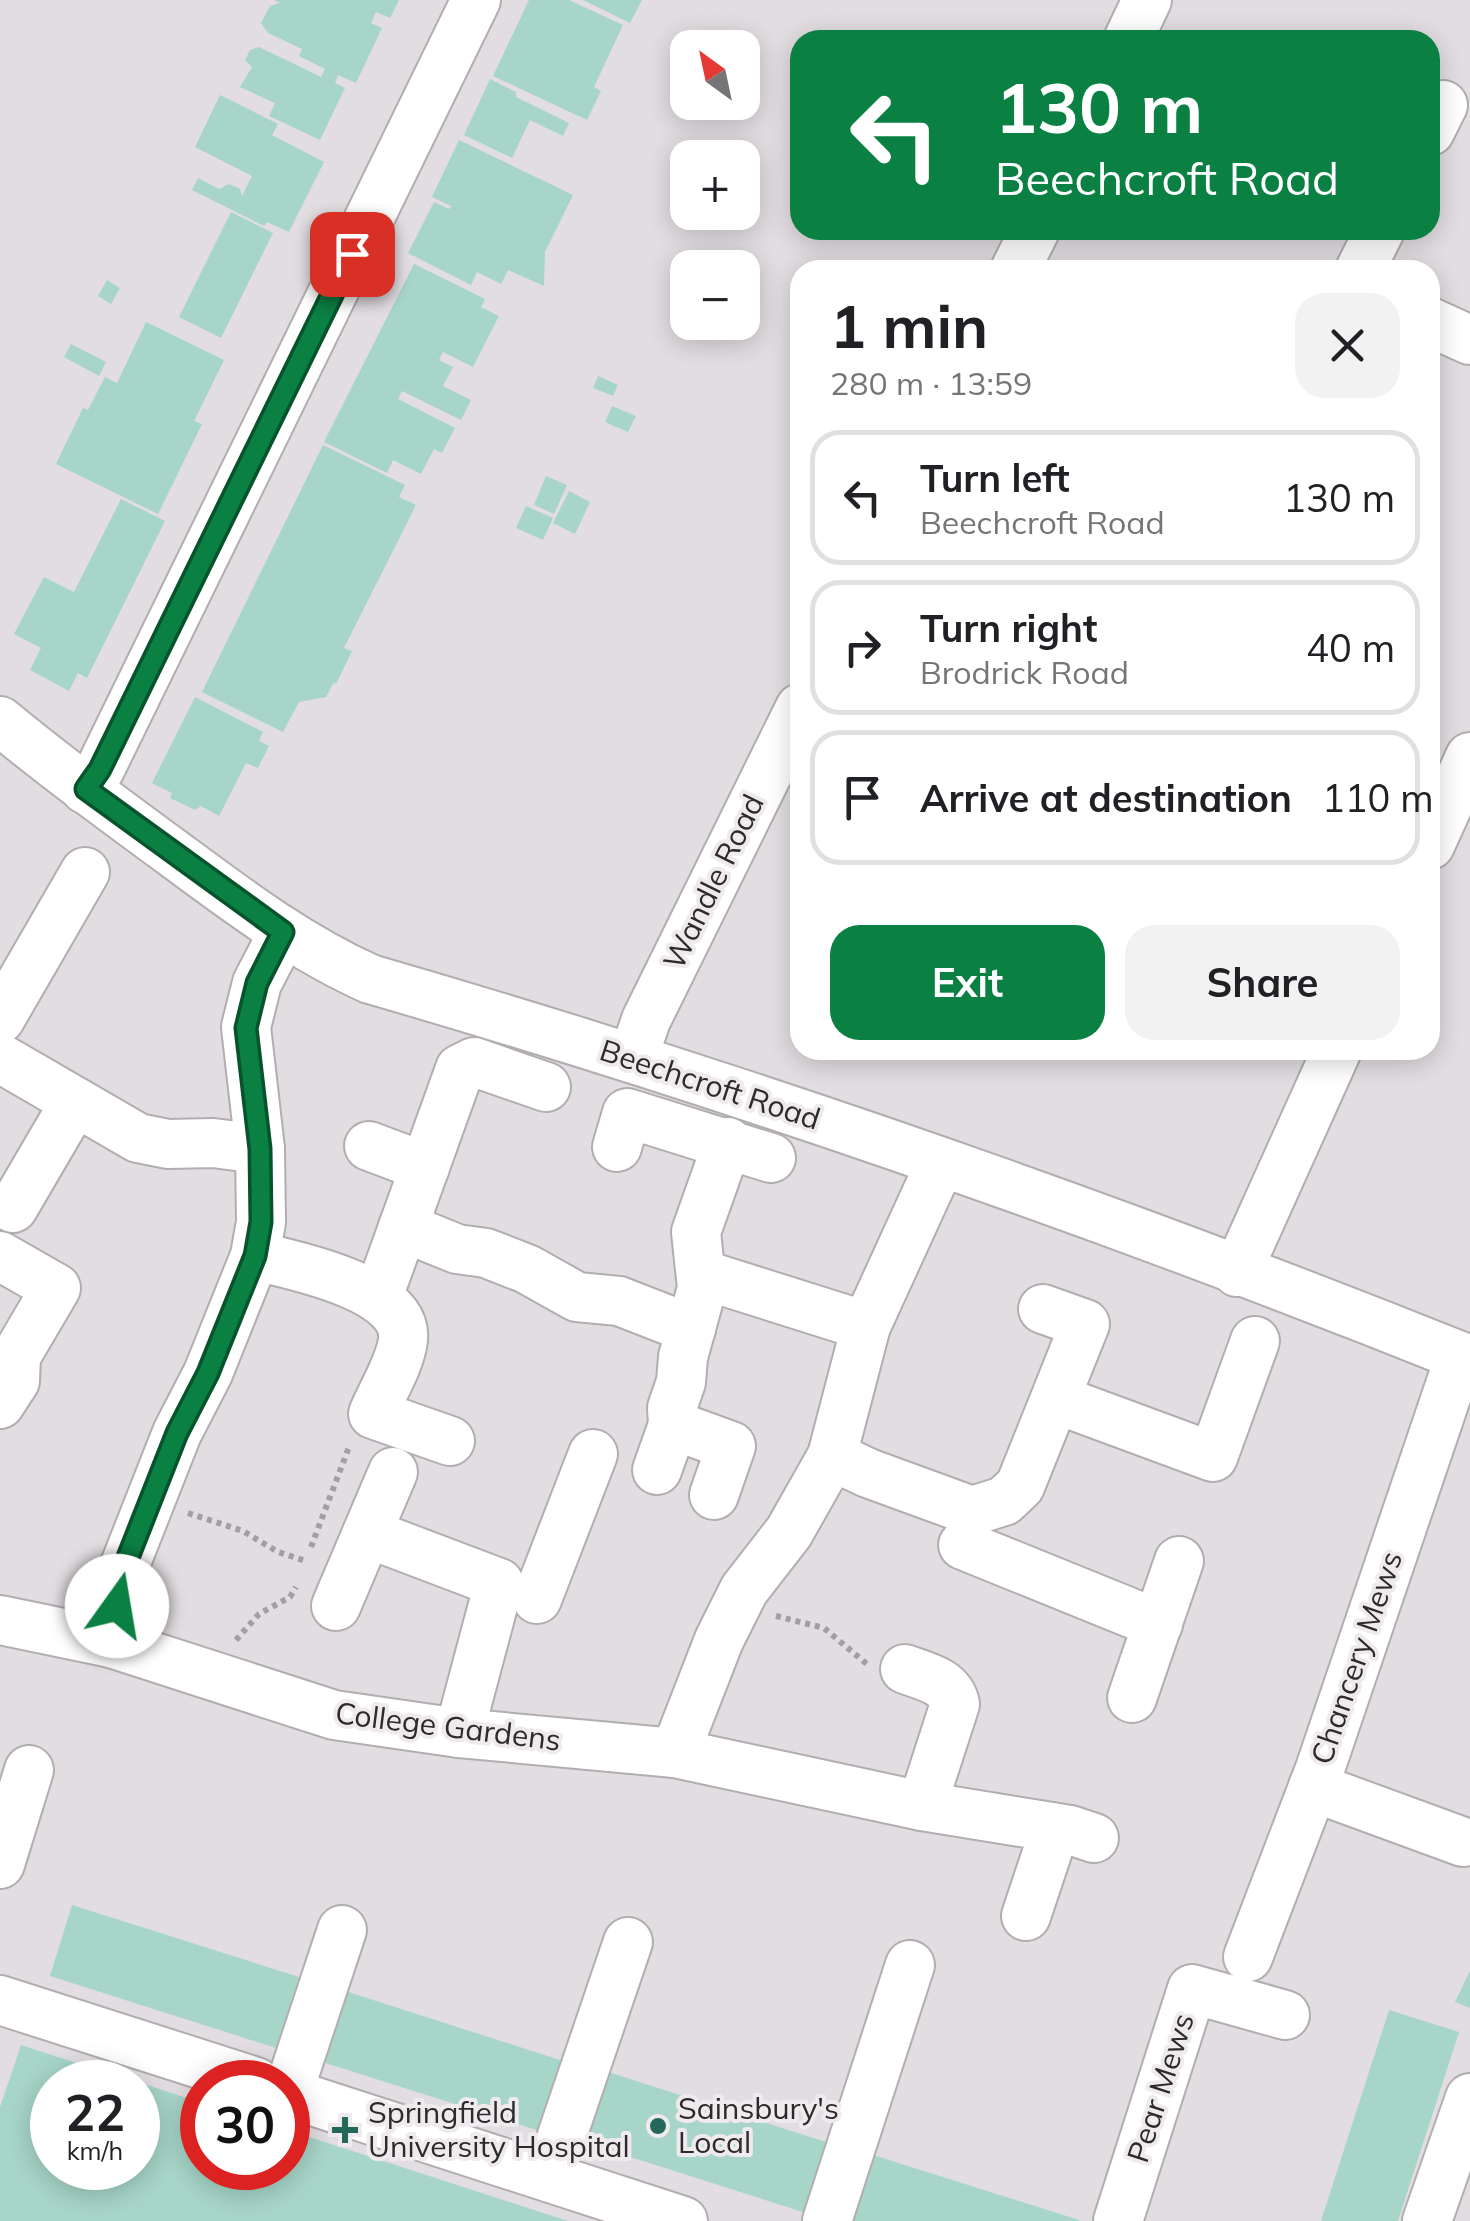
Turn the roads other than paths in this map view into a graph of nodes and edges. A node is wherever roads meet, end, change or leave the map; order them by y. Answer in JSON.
{"nodes":[{"id":1,"x":476,"y":0,"type":"edge"},
{"id":2,"x":1148,"y":0,"type":"edge"},
{"id":3,"x":1133,"y":30,"type":"edge"},
{"id":4,"x":1440,"y":326,"type":"edge"},
{"id":5,"x":1470,"y":340,"type":"edge"},
{"id":6,"x":0,"y":721,"type":"edge"},
{"id":7,"x":790,"y":728,"type":"edge"},
{"id":8,"x":1470,"y":757,"type":"edge"},
{"id":9,"x":86,"y":789,"type":"junction"},
{"id":10,"x":1440,"y":824,"type":"edge"},
{"id":11,"x":85,"y":872,"type":"dead end"},
{"id":12,"x":283,"y":932,"type":"junction"},
{"id":13,"x":6,"y":993,"type":"edge"},
{"id":14,"x":0,"y":1058,"type":"edge"},
{"id":15,"x":633,"y":1058,"type":"junction"},
{"id":16,"x":1333,"y":1060,"type":"edge"},
{"id":17,"x":546,"y":1086,"type":"dead end"},
{"id":18,"x":75,"y":1102,"type":"junction"},
{"id":19,"x":370,"y":1146,"type":"dead end"},
{"id":20,"x":617,"y":1148,"type":"dead end"},
{"id":21,"x":260,"y":1149,"type":"junction"},
{"id":22,"x":941,"y":1162,"type":"junction"},
{"id":23,"x":425,"y":1167,"type":"junction"},
{"id":24,"x":13,"y":1208,"type":"dead end"},
{"id":25,"x":404,"y":1227,"type":"junction"},
{"id":26,"x":0,"y":1256,"type":"edge"},
{"id":27,"x":255,"y":1256,"type":"junction"},
{"id":28,"x":1238,"y":1272,"type":"junction"},
{"id":29,"x":701,"y":1274,"type":"junction"},
{"id":30,"x":378,"y":1296,"type":"junction"},
{"id":31,"x":1042,"y":1309,"type":"dead end"},
{"id":32,"x":866,"y":1326,"type":"junction"},
{"id":33,"x":1255,"y":1341,"type":"dead end"},
{"id":34,"x":687,"y":1343,"type":"junction"},
{"id":35,"x":1465,"y":1358,"type":"edge"},
{"id":36,"x":8,"y":1393,"type":"edge"},
{"id":37,"x":1056,"y":1400,"type":"junction"},
{"id":38,"x":673,"y":1424,"type":"junction"},
{"id":39,"x":450,"y":1441,"type":"dead end"},
{"id":40,"x":594,"y":1454,"type":"dead end"},
{"id":41,"x":832,"y":1456,"type":"junction"},
{"id":42,"x":657,"y":1470,"type":"dead end"},
{"id":43,"x":393,"y":1472,"type":"dead end"},
{"id":44,"x":714,"y":1494,"type":"dead end"},
{"id":45,"x":367,"y":1533,"type":"junction"},
{"id":46,"x":963,"y":1542,"type":"junction"},
{"id":47,"x":1180,"y":1561,"type":"dead end"},
{"id":48,"x":535,"y":1598,"type":"junction"},
{"id":49,"x":336,"y":1606,"type":"dead end"},
{"id":50,"x":0,"y":1620,"type":"edge"},
{"id":51,"x":1158,"y":1624,"type":"junction"},
{"id":52,"x":110,"y":1643,"type":"junction"},
{"id":53,"x":906,"y":1668,"type":"road end"},
{"id":54,"x":1132,"y":1698,"type":"dead end"},
{"id":55,"x":459,"y":1733,"type":"junction"},
{"id":56,"x":675,"y":1753,"type":"junction"},
{"id":57,"x":29,"y":1770,"type":"dead end"},
{"id":58,"x":929,"y":1785,"type":"junction"},
{"id":59,"x":1313,"y":1787,"type":"junction"},
{"id":60,"x":1463,"y":1842,"type":"dead end"},
{"id":61,"x":0,"y":1864,"type":"edge"},
{"id":62,"x":1026,"y":1916,"type":"dead end"},
{"id":63,"x":342,"y":1930,"type":"dead end"},
{"id":64,"x":628,"y":1942,"type":"dead end"},
{"id":65,"x":1248,"y":1957,"type":"dead end"},
{"id":66,"x":910,"y":1965,"type":"dead end"},
{"id":67,"x":0,"y":2000,"type":"edge"},
{"id":68,"x":1285,"y":2015,"type":"dead end"},
{"id":69,"x":187,"y":2060,"type":"edge"},
{"id":70,"x":299,"y":2060,"type":"edge"},
{"id":71,"x":1470,"y":2098,"type":"edge"},
{"id":72,"x":310,"y":2100,"type":"edge"},
{"id":73,"x":548,"y":2177,"type":"junction"},
{"id":74,"x":683,"y":2221,"type":"edge"},
{"id":75,"x":827,"y":2221,"type":"edge"},
{"id":76,"x":1118,"y":2221,"type":"edge"},
{"id":77,"x":1427,"y":2221,"type":"edge"}],
"edges":[{"from":1,"to":9,"type":"street"},
{"from":2,"to":3,"type":"street"},
{"from":4,"to":5,"type":"street"},
{"from":6,"to":9,"type":"street","name":"Beechcroft Road"},
{"from":7,"to":15,"type":"street","name":"Wandle Road"},
{"from":8,"to":10,"type":"street"},
{"from":9,"to":12,"type":"street","name":"Beechcroft Road"},
{"from":11,"to":13,"type":"street"},
{"from":12,"to":15,"type":"street","name":"Beechcroft Road"},
{"from":12,"to":21,"type":"street"},
{"from":14,"to":18,"type":"street"},
{"from":15,"to":22,"type":"street","name":"Beechcroft Road"},
{"from":16,"to":28,"type":"street"},
{"from":17,"to":23,"type":"street"},
{"from":18,"to":21,"type":"street"},
{"from":18,"to":24,"type":"street"},
{"from":19,"to":23,"type":"street"},
{"from":20,"to":29,"type":"street"},
{"from":21,"to":27,"type":"street"},
{"from":22,"to":28,"type":"street","name":"Beechcroft Road"},
{"from":22,"to":32,"type":"street"},
{"from":23,"to":25,"type":"street"},
{"from":25,"to":30,"type":"street"},
{"from":25,"to":34,"type":"street"},
{"from":26,"to":36,"type":"street"},
{"from":27,"to":30,"type":"street"},
{"from":27,"to":52,"type":"street"},
{"from":28,"to":35,"type":"street","name":"Beechcroft Road"},
{"from":29,"to":32,"type":"street"},
{"from":29,"to":34,"type":"street"},
{"from":30,"to":39,"type":"street"},
{"from":31,"to":37,"type":"street"},
{"from":32,"to":41,"type":"street"},
{"from":33,"to":37,"type":"street"},
{"from":34,"to":38,"type":"street"},
{"from":35,"to":59,"type":"street","name":"Chancery Mews"},
{"from":37,"to":46,"type":"street"},
{"from":38,"to":42,"type":"street"},
{"from":38,"to":44,"type":"street"},
{"from":40,"to":48,"type":"street"},
{"from":41,"to":46,"type":"street"},
{"from":41,"to":56,"type":"street"},
{"from":43,"to":45,"type":"street"},
{"from":45,"to":48,"type":"street"},
{"from":45,"to":49,"type":"street"},
{"from":46,"to":51,"type":"street"},
{"from":47,"to":51,"type":"street"},
{"from":48,"to":55,"type":"street"},
{"from":50,"to":52,"type":"street","name":"College Gardens"},
{"from":51,"to":54,"type":"street"},
{"from":52,"to":55,"type":"street","name":"College Gardens"},
{"from":53,"to":58,"type":"street"},
{"from":55,"to":56,"type":"street","name":"College Gardens"},
{"from":56,"to":58,"type":"street","name":"College Gardens"},
{"from":57,"to":61,"type":"street"},
{"from":58,"to":62,"type":"street","name":"College Gardens"},
{"from":59,"to":60,"type":"street"},
{"from":59,"to":65,"type":"street","name":"Chancery Mews"},
{"from":63,"to":70,"type":"street"},
{"from":64,"to":73,"type":"street"},
{"from":66,"to":75,"type":"street"},
{"from":67,"to":69,"type":"street"},
{"from":68,"to":76,"type":"street","name":"Pear Mews"},
{"from":71,"to":77,"type":"street"},
{"from":72,"to":73,"type":"street"},
{"from":73,"to":74,"type":"street"}]}
